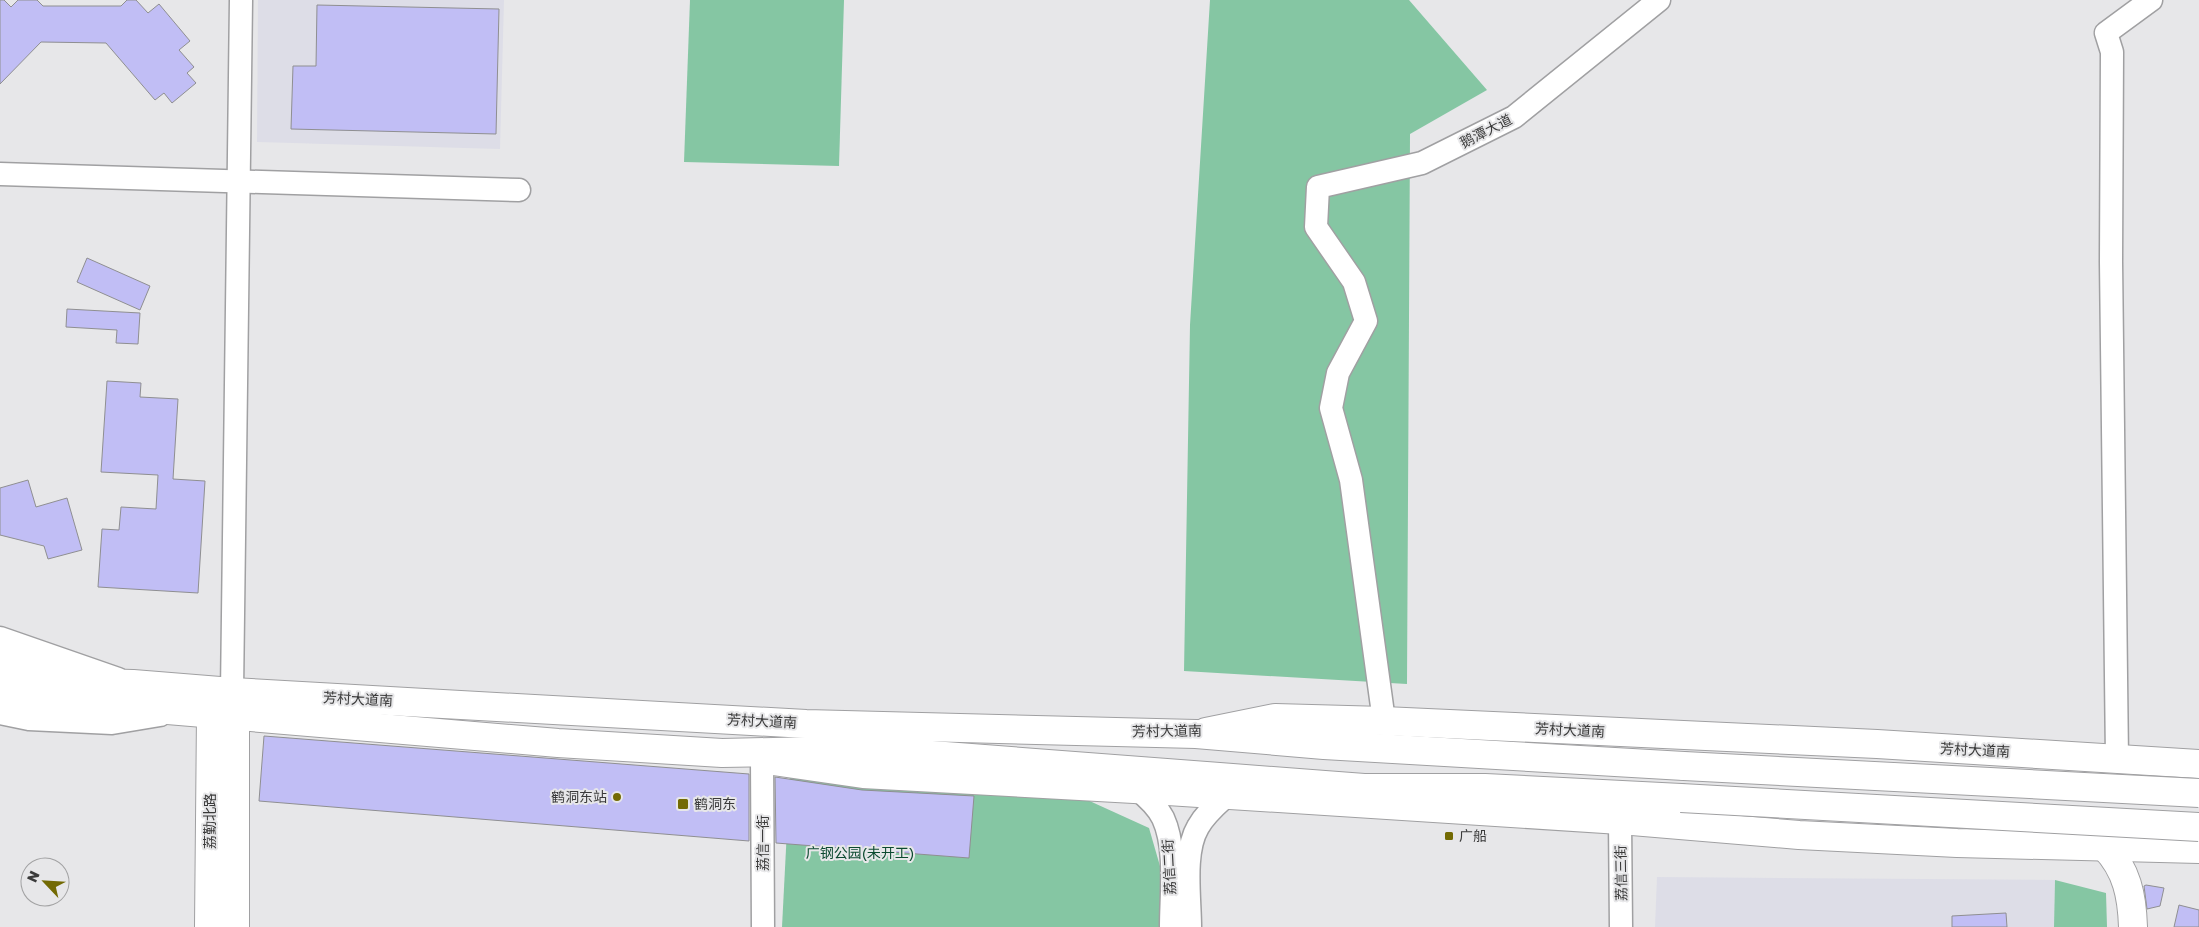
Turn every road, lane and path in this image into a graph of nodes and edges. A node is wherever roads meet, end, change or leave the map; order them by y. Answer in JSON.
{"nodes":[{"id":1,"x":241,"y":0,"type":"edge"},
{"id":2,"x":1659,"y":0,"type":"edge"},
{"id":3,"x":2151,"y":0,"type":"edge"},
{"id":4,"x":0,"y":174,"type":"edge"},
{"id":5,"x":238,"y":182,"type":"junction"},
{"id":6,"x":519,"y":190,"type":"dead end"},
{"id":7,"x":0,"y":638,"type":"edge"},
{"id":8,"x":0,"y":653,"type":"edge"},
{"id":9,"x":0,"y":674,"type":"edge"},
{"id":10,"x":133,"y":684,"type":"junction"},
{"id":11,"x":0,"y":696,"type":"edge"},
{"id":12,"x":226,"y":708,"type":"junction"},
{"id":13,"x":178,"y":712,"type":"junction"},
{"id":14,"x":0,"y":713,"type":"edge"},
{"id":15,"x":1384,"y":721,"type":"junction"},
{"id":16,"x":1196,"y":734,"type":"junction"},
{"id":17,"x":1962,"y":750,"type":"junction"},
{"id":18,"x":722,"y":753,"type":"junction"},
{"id":19,"x":762,"y":759,"type":"junction"},
{"id":20,"x":2117,"y":759,"type":"junction"},
{"id":21,"x":2199,"y":764,"type":"edge"},
{"id":22,"x":1137,"y":789,"type":"junction"},
{"id":23,"x":2199,"y":793,"type":"edge"},
{"id":24,"x":1227,"y":795,"type":"junction"},
{"id":25,"x":1620,"y":820,"type":"junction"},
{"id":26,"x":2199,"y":827,"type":"edge"},
{"id":27,"x":1957,"y":844,"type":"junction"},
{"id":28,"x":2105,"y":846,"type":"junction"},
{"id":29,"x":2199,"y":849,"type":"edge"},
{"id":30,"x":209,"y":927,"type":"edge"},
{"id":31,"x":235,"y":927,"type":"edge"},
{"id":32,"x":763,"y":927,"type":"edge"},
{"id":33,"x":1171,"y":927,"type":"edge"},
{"id":34,"x":1190,"y":927,"type":"edge"},
{"id":35,"x":1621,"y":927,"type":"edge"},
{"id":36,"x":2133,"y":927,"type":"edge"}],
"edges":[{"from":1,"to":5,"type":"street"},
{"from":2,"to":15,"type":"street","name":"鹅潭大道"},
{"from":3,"to":20,"type":"street"},
{"from":4,"to":5,"type":"street"},
{"from":5,"to":6,"type":"street"},
{"from":5,"to":12,"type":"street"},
{"from":7,"to":10,"type":"street","name":"芳村大道南"},
{"from":8,"to":10,"type":"main road"},
{"from":9,"to":10,"type":"main road","name":"芳村大道南"},
{"from":10,"to":12,"type":"main road","name":"芳村大道南"},
{"from":11,"to":13,"type":"main road","name":"芳村大道南"},
{"from":12,"to":13,"type":"main road","name":"芳村大道南"},
{"from":12,"to":16,"type":"main road","name":"芳村大道南"},
{"from":12,"to":18,"type":"main road","name":"芳村大道南"},
{"from":12,"to":30,"type":"main road","name":"荔勤北路"},
{"from":12,"to":31,"type":"main road","name":"荔勤北路"},
{"from":13,"to":14,"type":"street","name":"芳村大道南"},
{"from":15,"to":16,"type":"main road","name":"芳村大道南"},
{"from":15,"to":17,"type":"main road","name":"芳村大道南"},
{"from":16,"to":23,"type":"main road","bridge":true},
{"from":17,"to":20,"type":"main road","name":"芳村大道南"},
{"from":17,"to":27,"type":"main road"},
{"from":18,"to":19,"type":"main road","name":"芳村大道南"},
{"from":18,"to":26,"type":"main road","bridge":true},
{"from":19,"to":22,"type":"main road","name":"芳村大道南"},
{"from":19,"to":32,"type":"street","name":"荔信一街"},
{"from":20,"to":21,"type":"main road","name":"芳村大道南"},
{"from":22,"to":24,"type":"main road","name":"芳村大道南"},
{"from":22,"to":33,"type":"street","name":"荔信二街"},
{"from":24,"to":25,"type":"main road","name":"芳村大道南"},
{"from":24,"to":34,"type":"street","name":"荔信二街"},
{"from":25,"to":27,"type":"main road","name":"芳村大道南"},
{"from":25,"to":35,"type":"street","name":"荔信三街"},
{"from":27,"to":28,"type":"main road","name":"芳村大道南"},
{"from":28,"to":29,"type":"main road","name":"芳村大道南"},
{"from":28,"to":36,"type":"main road"}]}
